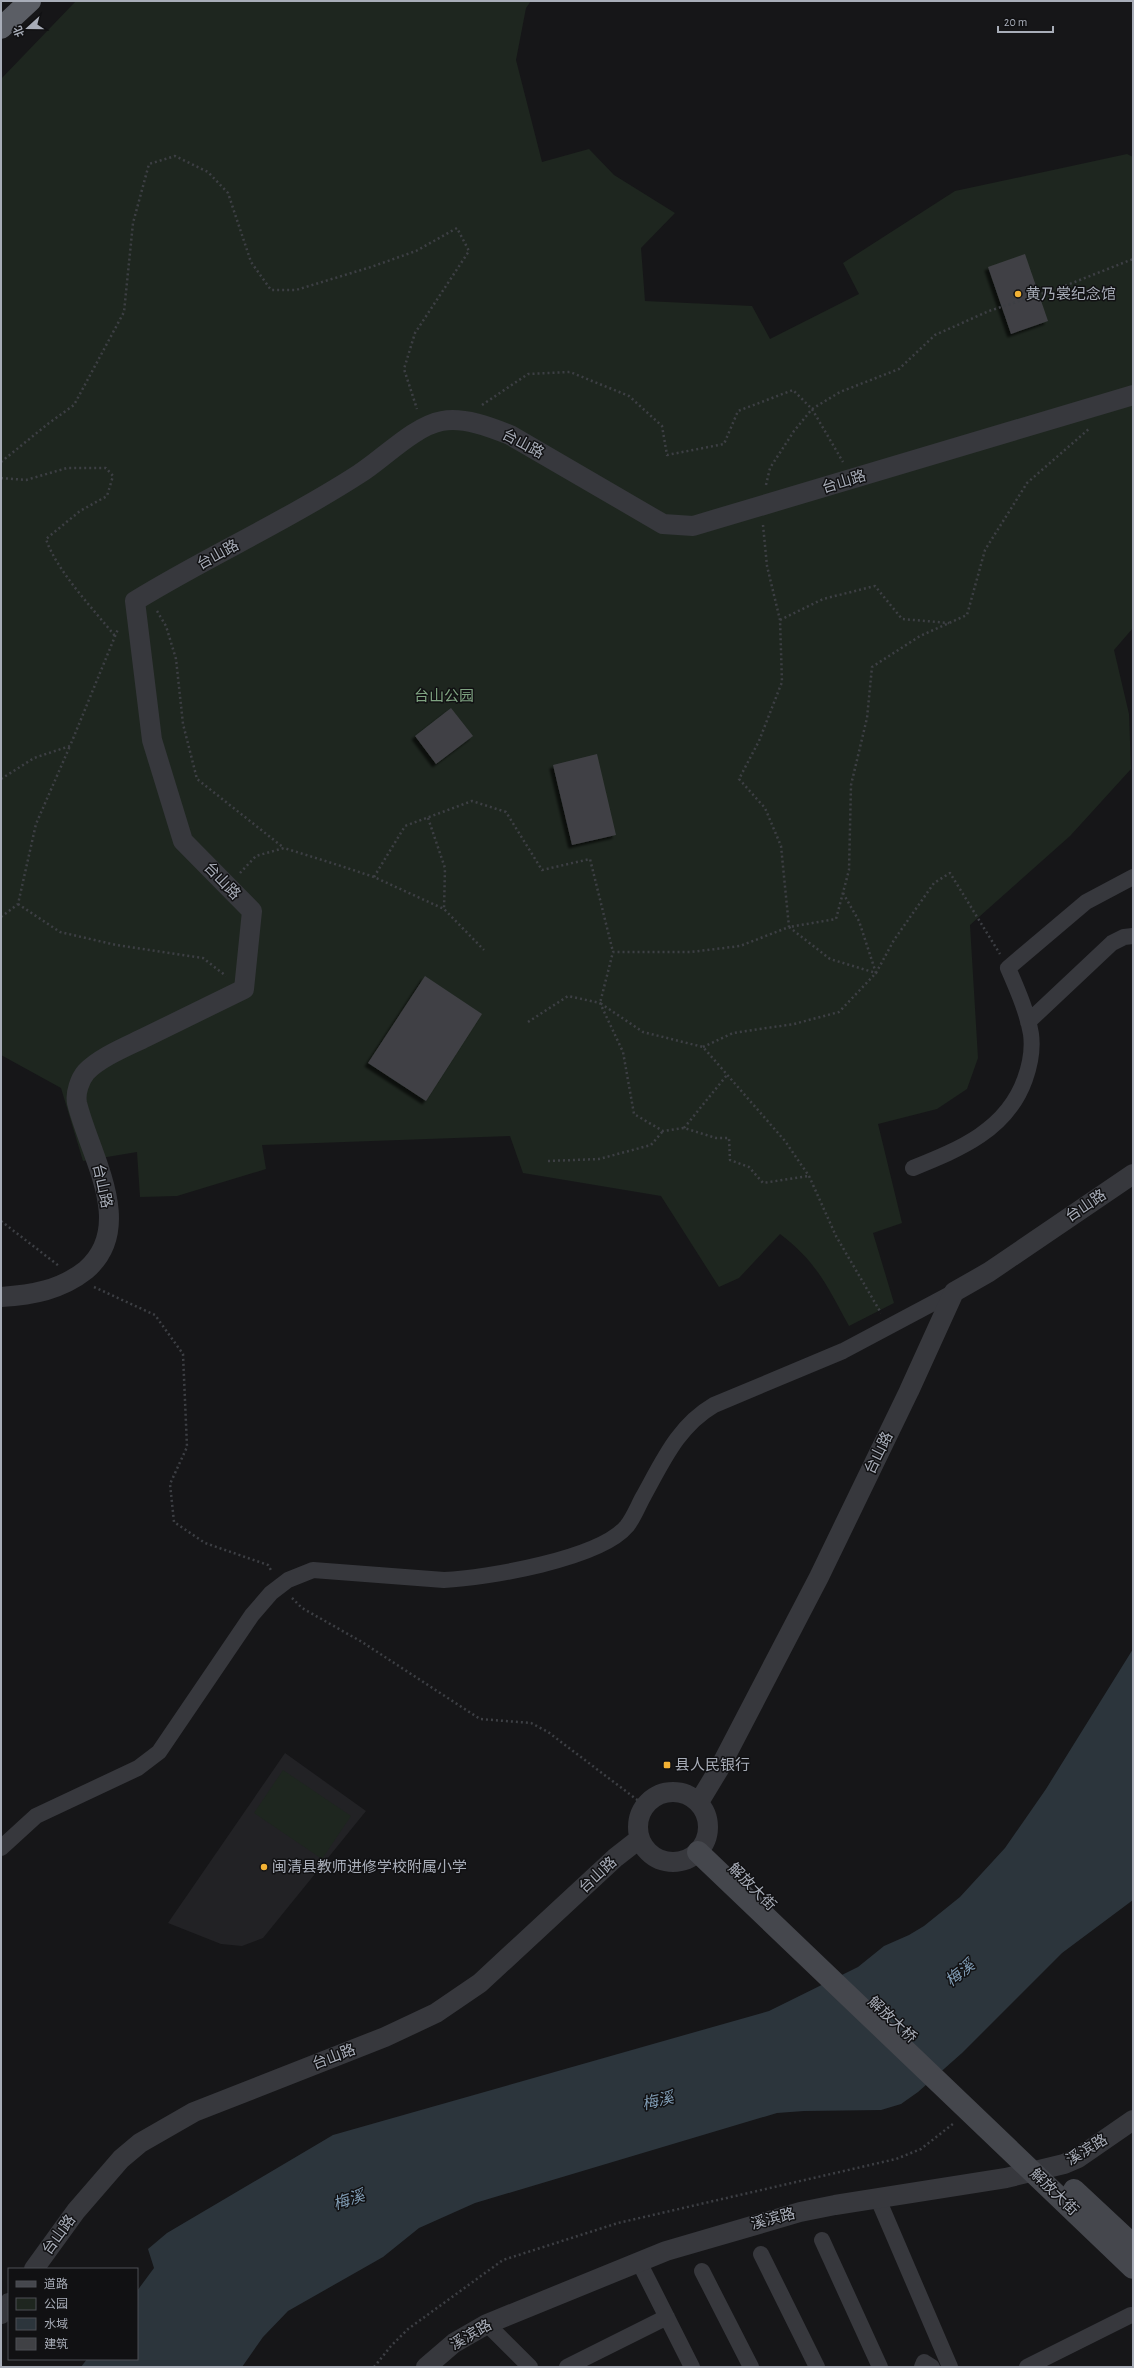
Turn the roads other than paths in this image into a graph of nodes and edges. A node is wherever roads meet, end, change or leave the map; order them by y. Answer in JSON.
{"nodes":[{"id":1,"x":30,"y":1,"type":"edge"},
{"id":2,"x":1,"y":28,"type":"edge"},
{"id":3,"x":1133,"y":395,"type":"edge"},
{"id":4,"x":1133,"y":877,"type":"edge"},
{"id":5,"x":1133,"y":936,"type":"edge"},
{"id":6,"x":1028,"y":1022,"type":"junction"},
{"id":7,"x":913,"y":1168,"type":"dead end"},
{"id":8,"x":1133,"y":1174,"type":"edge"},
{"id":9,"x":954,"y":1292,"type":"junction"},
{"id":10,"x":1,"y":1297,"type":"edge"},
{"id":11,"x":699,"y":1802,"type":"junction"},
{"id":12,"x":639,"y":1840,"type":"junction"},
{"id":13,"x":702,"y":1846,"type":"junction"},
{"id":14,"x":1,"y":1848,"type":"edge"},
{"id":15,"x":794,"y":1936,"type":"joint"},
{"id":16,"x":973,"y":2114,"type":"joint"},
{"id":17,"x":1133,"y":2120,"type":"edge"},
{"id":18,"x":1041,"y":2170,"type":"junction"},
{"id":19,"x":878,"y":2199,"type":"junction"},
{"id":20,"x":822,"y":2240,"type":"dead end"},
{"id":21,"x":1133,"y":2245,"type":"edge"},
{"id":22,"x":761,"y":2254,"type":"dead end"},
{"id":23,"x":639,"y":2262,"type":"junction"},
{"id":24,"x":35,"y":2268,"type":"edge"},
{"id":25,"x":1133,"y":2268,"type":"edge"},
{"id":26,"x":702,"y":2271,"type":"dead end"},
{"id":27,"x":8,"y":2304,"type":"edge"},
{"id":28,"x":1,"y":2314,"type":"edge"},
{"id":29,"x":1131,"y":2315,"type":"dead end"},
{"id":30,"x":667,"y":2317,"type":"junction"},
{"id":31,"x":487,"y":2324,"type":"junction"},
{"id":32,"x":426,"y":2367,"type":"edge"},
{"id":33,"x":530,"y":2367,"type":"edge"},
{"id":34,"x":567,"y":2367,"type":"edge"},
{"id":35,"x":692,"y":2367,"type":"edge"},
{"id":36,"x":751,"y":2367,"type":"edge"},
{"id":37,"x":817,"y":2367,"type":"edge"},
{"id":38,"x":880,"y":2367,"type":"edge"},
{"id":39,"x":922,"y":2367,"type":"edge"},
{"id":40,"x":932,"y":2367,"type":"edge"},
{"id":41,"x":950,"y":2367,"type":"edge"},
{"id":42,"x":1027,"y":2367,"type":"edge"}],
"edges":[{"from":1,"to":2,"type":"highway"},
{"from":3,"to":10,"type":"street","name":"台山路"},
{"from":4,"to":6,"type":"street"},
{"from":5,"to":6,"type":"street"},
{"from":6,"to":7,"type":"street"},
{"from":8,"to":9,"type":"street","name":"台山路"},
{"from":9,"to":11,"type":"street","name":"台山路"},
{"from":9,"to":14,"type":"street"},
{"from":11,"to":12,"type":"street"},
{"from":11,"to":13,"type":"street"},
{"from":12,"to":13,"type":"street"},
{"from":12,"to":24,"type":"street","name":"台山路"},
{"from":13,"to":15,"type":"main road","name":"解放大街"},
{"from":15,"to":16,"type":"main road","name":"解放大桥"},
{"from":16,"to":18,"type":"main road","name":"解放大街"},
{"from":17,"to":18,"type":"street","name":"溪滨路"},
{"from":18,"to":19,"type":"street","name":"溪滨路"},
{"from":18,"to":21,"type":"main road","name":"解放大街"},
{"from":18,"to":25,"type":"main road","name":"解放大街"},
{"from":19,"to":23,"type":"street","name":"溪滨路"},
{"from":19,"to":41,"type":"street"},
{"from":20,"to":38,"type":"street"},
{"from":22,"to":37,"type":"street"},
{"from":23,"to":30,"type":"street"},
{"from":23,"to":31,"type":"street","name":"溪滨路"},
{"from":26,"to":36,"type":"street"},
{"from":27,"to":28,"type":"street"},
{"from":29,"to":42,"type":"street"},
{"from":30,"to":34,"type":"street"},
{"from":30,"to":35,"type":"street"},
{"from":31,"to":32,"type":"street","name":"溪滨路"},
{"from":31,"to":33,"type":"street"},
{"from":39,"to":40,"type":"street"}]}
